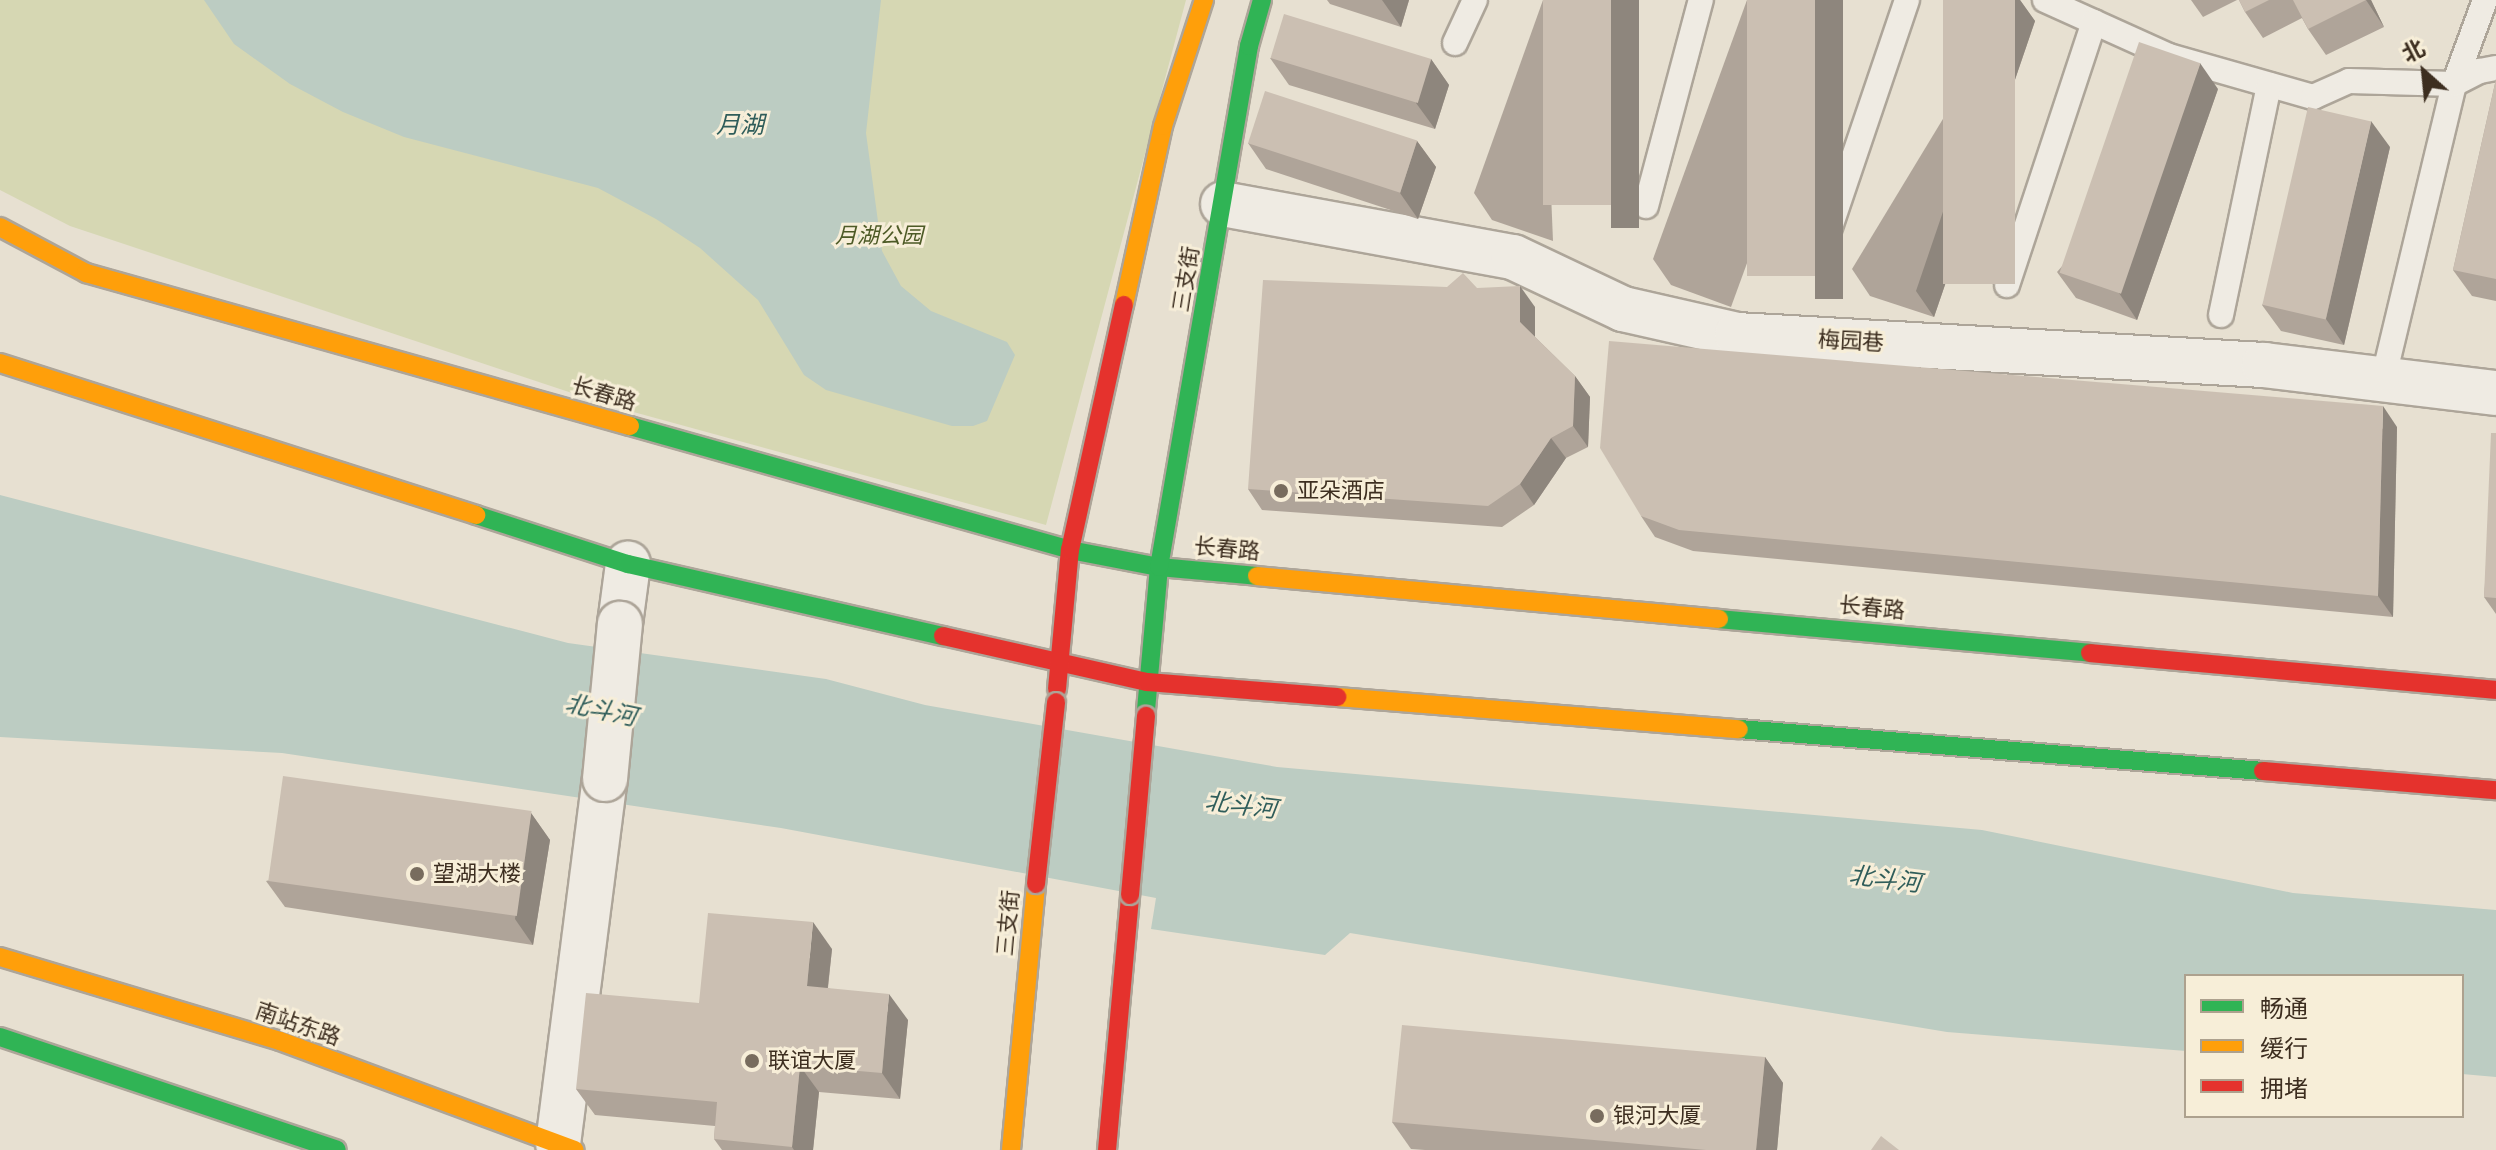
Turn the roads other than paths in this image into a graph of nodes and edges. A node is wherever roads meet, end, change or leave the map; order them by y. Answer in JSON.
{"nodes":[{"id":1,"x":1204,"y":0,"type":"edge"},
{"id":2,"x":1262,"y":0,"type":"edge"},
{"id":3,"x":1475,"y":0,"type":"edge"},
{"id":4,"x":1701,"y":0,"type":"edge"},
{"id":5,"x":1907,"y":0,"type":"edge"},
{"id":6,"x":2045,"y":0,"type":"edge"},
{"id":7,"x":2485,"y":0,"type":"edge"},
{"id":8,"x":2094,"y":22,"type":"junction"},
{"id":9,"x":1455,"y":43,"type":"dead end"},
{"id":10,"x":2496,"y":68,"type":"edge"},
{"id":11,"x":2454,"y":84,"type":"junction"},
{"id":12,"x":2269,"y":85,"type":"junction"},
{"id":13,"x":1223,"y":204,"type":"junction"},
{"id":14,"x":1646,"y":206,"type":"dead end"},
{"id":15,"x":0,"y":227,"type":"edge"},
{"id":16,"x":1820,"y":257,"type":"dead end"},
{"id":17,"x":2007,"y":285,"type":"dead end"},
{"id":18,"x":2221,"y":315,"type":"dead end"},
{"id":19,"x":0,"y":363,"type":"edge"},
{"id":20,"x":2383,"y":380,"type":"junction"},
{"id":21,"x":2496,"y":393,"type":"edge"},
{"id":22,"x":1070,"y":550,"type":"junction"},
{"id":23,"x":628,"y":564,"type":"junction"},
{"id":24,"x":1159,"y":567,"type":"junction"},
{"id":25,"x":1061,"y":662,"type":"junction"},
{"id":26,"x":1147,"y":682,"type":"junction"},
{"id":27,"x":2496,"y":690,"type":"edge"},
{"id":28,"x":2496,"y":790,"type":"edge"},
{"id":29,"x":0,"y":957,"type":"edge"},
{"id":30,"x":0,"y":1037,"type":"edge"},
{"id":31,"x":563,"y":1148,"type":"edge"},
{"id":32,"x":337,"y":1150,"type":"edge"},
{"id":33,"x":1011,"y":1150,"type":"edge"},
{"id":34,"x":1107,"y":1150,"type":"edge"}],
"edges":[{"from":1,"to":22,"type":"main road"},
{"from":2,"to":13,"type":"main road","name":"三支街"},
{"from":3,"to":9,"type":"lane"},
{"from":4,"to":14,"type":"lane"},
{"from":5,"to":16,"type":"lane"},
{"from":6,"to":8,"type":"lane"},
{"from":7,"to":11,"type":"lane"},
{"from":8,"to":12,"type":"lane"},
{"from":8,"to":17,"type":"lane"},
{"from":10,"to":11,"type":"lane"},
{"from":11,"to":12,"type":"lane"},
{"from":11,"to":20,"type":"lane"},
{"from":12,"to":18,"type":"lane"},
{"from":13,"to":20,"type":"street","name":"梅园巷"},
{"from":13,"to":24,"type":"main road","name":"三支街"},
{"from":15,"to":22,"type":"main road","name":"长春路"},
{"from":19,"to":23,"type":"main road"},
{"from":20,"to":21,"type":"street","name":"梅园巷"},
{"from":22,"to":24,"type":"main road","name":"长春路"},
{"from":22,"to":25,"type":"main road","name":"三支街"},
{"from":23,"to":25,"type":"main road"},
{"from":23,"to":31,"type":"street","bridge":true},
{"from":24,"to":26,"type":"main road","name":"三支街"},
{"from":24,"to":27,"type":"main road","name":"长春路"},
{"from":25,"to":26,"type":"main road"},
{"from":25,"to":33,"type":"main road","name":"三支街","bridge":true},
{"from":26,"to":28,"type":"main road"},
{"from":26,"to":34,"type":"main road","name":"三支街","bridge":true},
{"from":29,"to":31,"type":"main road","name":"南站东路"},
{"from":30,"to":32,"type":"main road"}]}
